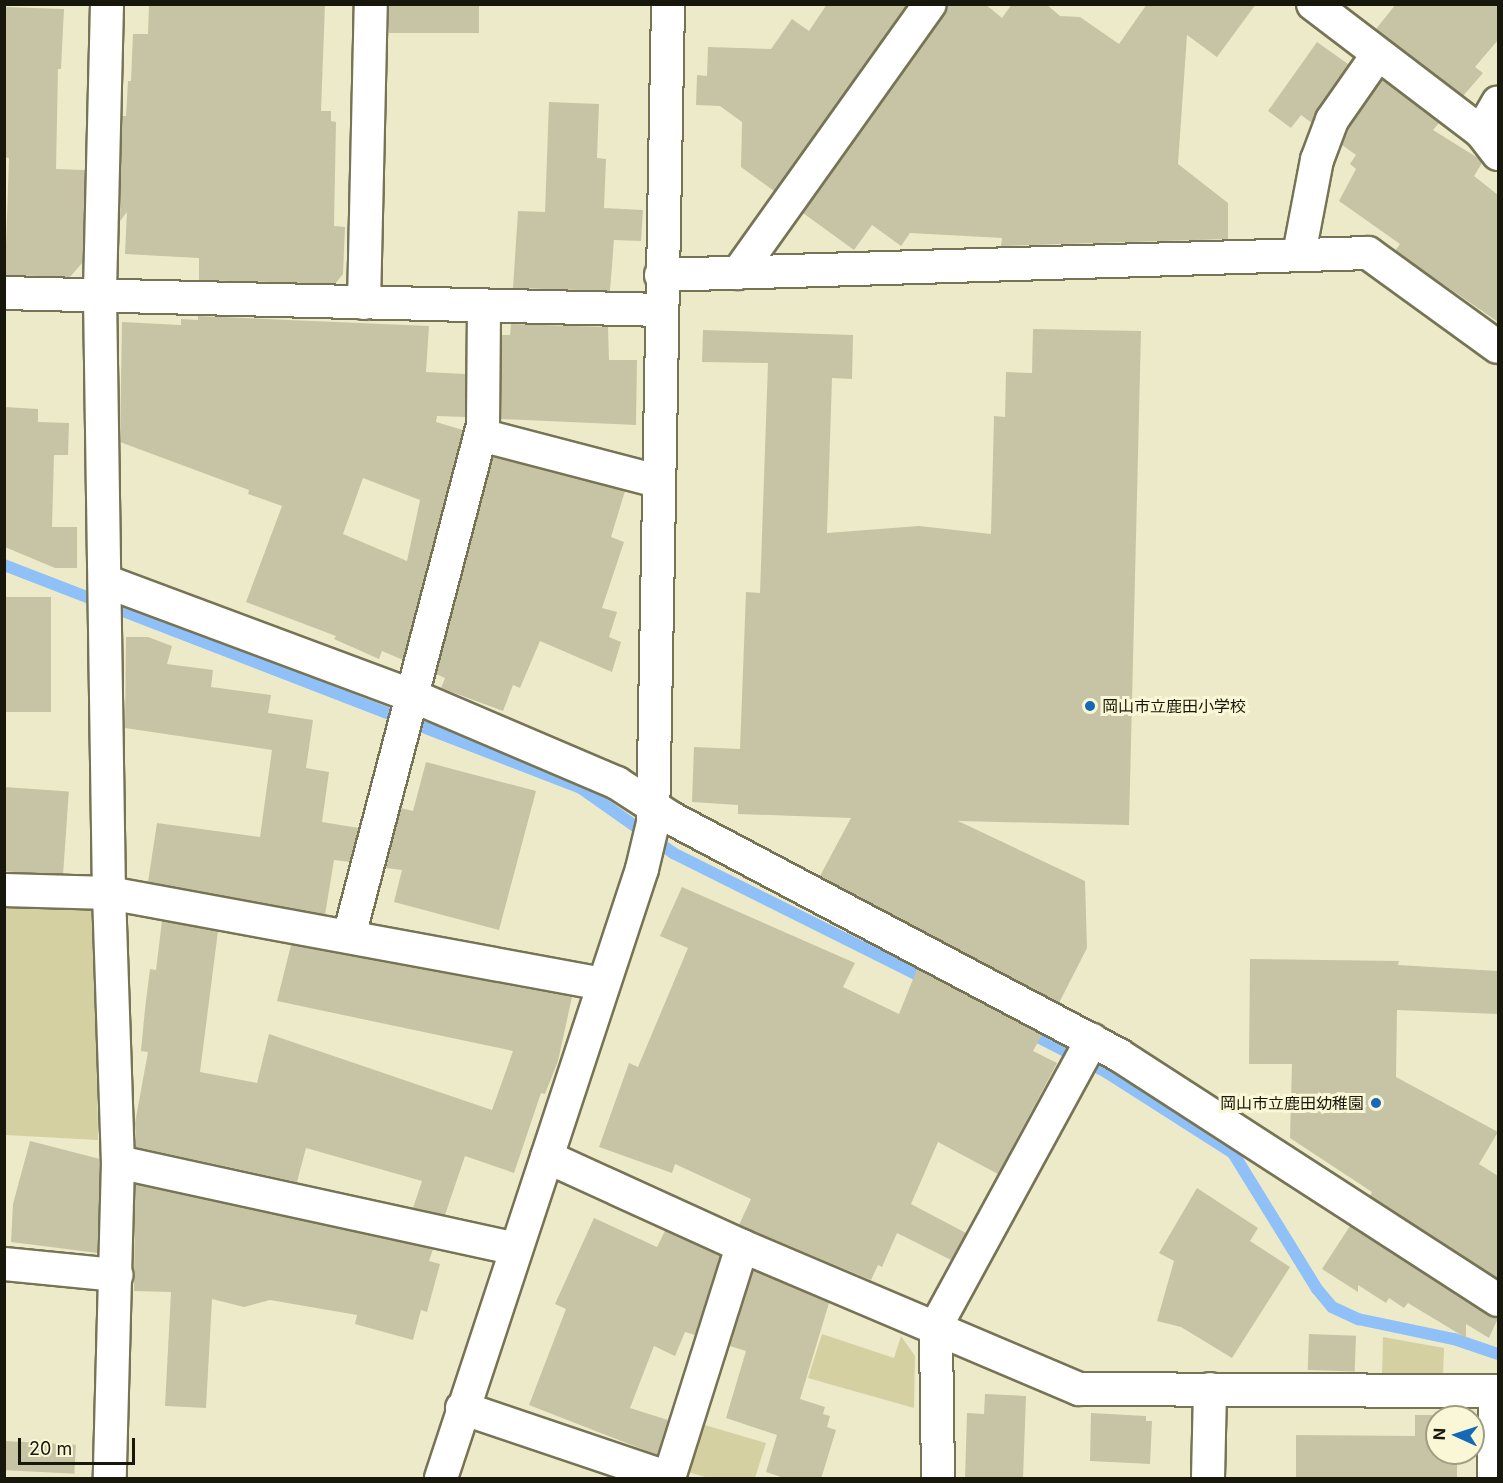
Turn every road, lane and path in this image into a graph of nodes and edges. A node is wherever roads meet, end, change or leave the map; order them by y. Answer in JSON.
{"nodes":[{"id":1,"x":107,"y":4,"type":"edge"},
{"id":2,"x":371,"y":4,"type":"edge"},
{"id":3,"x":668,"y":4,"type":"edge"},
{"id":4,"x":930,"y":4,"type":"edge"},
{"id":5,"x":1312,"y":4,"type":"edge"},
{"id":6,"x":1378,"y":54,"type":"junction"},
{"id":7,"x":1498,"y":103,"type":"edge"},
{"id":8,"x":1490,"y":143,"type":"edge"},
{"id":9,"x":1299,"y":254,"type":"junction"},
{"id":10,"x":738,"y":273,"type":"junction"},
{"id":11,"x":662,"y":275,"type":"junction"},
{"id":12,"x":4,"y":293,"type":"edge"},
{"id":13,"x":100,"y":296,"type":"junction"},
{"id":14,"x":364,"y":303,"type":"junction"},
{"id":15,"x":484,"y":306,"type":"junction"},
{"id":16,"x":661,"y":310,"type":"junction"},
{"id":17,"x":1498,"y":347,"type":"edge"},
{"id":18,"x":481,"y":435,"type":"junction"},
{"id":19,"x":657,"y":481,"type":"junction"},
{"id":20,"x":105,"y":598,"type":"junction"},
{"id":21,"x":409,"y":712,"type":"junction"},
{"id":22,"x":653,"y":815,"type":"junction"},
{"id":23,"x":4,"y":890,"type":"edge"},
{"id":24,"x":109,"y":893,"type":"junction"},
{"id":25,"x":349,"y":936,"type":"junction"},
{"id":26,"x":603,"y":984,"type":"junction"},
{"id":27,"x":1085,"y":1054,"type":"junction"},
{"id":28,"x":547,"y":1157,"type":"junction"},
{"id":29,"x":118,"y":1162,"type":"junction"},
{"id":30,"x":742,"y":1246,"type":"junction"},
{"id":31,"x":514,"y":1248,"type":"junction"},
{"id":32,"x":4,"y":1264,"type":"edge"},
{"id":33,"x":116,"y":1275,"type":"junction"},
{"id":34,"x":1498,"y":1300,"type":"edge"},
{"id":35,"x":936,"y":1326,"type":"junction"},
{"id":36,"x":1209,"y":1389,"type":"junction"},
{"id":37,"x":462,"y":1408,"type":"junction"},
{"id":38,"x":113,"y":1478,"type":"edge"},
{"id":39,"x":669,"y":1478,"type":"edge"},
{"id":40,"x":441,"y":1479,"type":"edge"},
{"id":41,"x":938,"y":1479,"type":"edge"},
{"id":42,"x":1208,"y":1479,"type":"edge"},
{"id":43,"x":1494,"y":1479,"type":"edge"}],
"edges":[{"from":1,"to":13,"type":"street"},
{"from":2,"to":14,"type":"street"},
{"from":3,"to":11,"type":"street"},
{"from":4,"to":10,"type":"street"},
{"from":5,"to":6,"type":"street"},
{"from":6,"to":8,"type":"street"},
{"from":6,"to":9,"type":"street"},
{"from":7,"to":8,"type":"street"},
{"from":9,"to":10,"type":"street"},
{"from":9,"to":17,"type":"street"},
{"from":10,"to":11,"type":"street"},
{"from":11,"to":16,"type":"street"},
{"from":12,"to":13,"type":"street"},
{"from":13,"to":14,"type":"street"},
{"from":13,"to":20,"type":"street"},
{"from":14,"to":15,"type":"street"},
{"from":15,"to":16,"type":"street"},
{"from":15,"to":18,"type":"street"},
{"from":16,"to":19,"type":"street"},
{"from":18,"to":19,"type":"street"},
{"from":18,"to":21,"type":"street"},
{"from":19,"to":22,"type":"street"},
{"from":20,"to":21,"type":"street"},
{"from":20,"to":24,"type":"street"},
{"from":21,"to":22,"type":"street"},
{"from":21,"to":25,"type":"street"},
{"from":22,"to":26,"type":"street"},
{"from":22,"to":27,"type":"street"},
{"from":23,"to":24,"type":"street"},
{"from":24,"to":25,"type":"street"},
{"from":24,"to":29,"type":"street"},
{"from":25,"to":26,"type":"street"},
{"from":26,"to":28,"type":"street"},
{"from":27,"to":34,"type":"street"},
{"from":27,"to":35,"type":"street"},
{"from":28,"to":30,"type":"street"},
{"from":28,"to":31,"type":"street"},
{"from":29,"to":31,"type":"street"},
{"from":29,"to":33,"type":"street"},
{"from":30,"to":35,"type":"street"},
{"from":30,"to":39,"type":"street"},
{"from":31,"to":37,"type":"street"},
{"from":32,"to":33,"type":"street"},
{"from":33,"to":38,"type":"street"},
{"from":35,"to":36,"type":"street"},
{"from":35,"to":41,"type":"street"},
{"from":36,"to":42,"type":"street"},
{"from":36,"to":43,"type":"street"},
{"from":37,"to":39,"type":"street"},
{"from":37,"to":40,"type":"street"}]}
